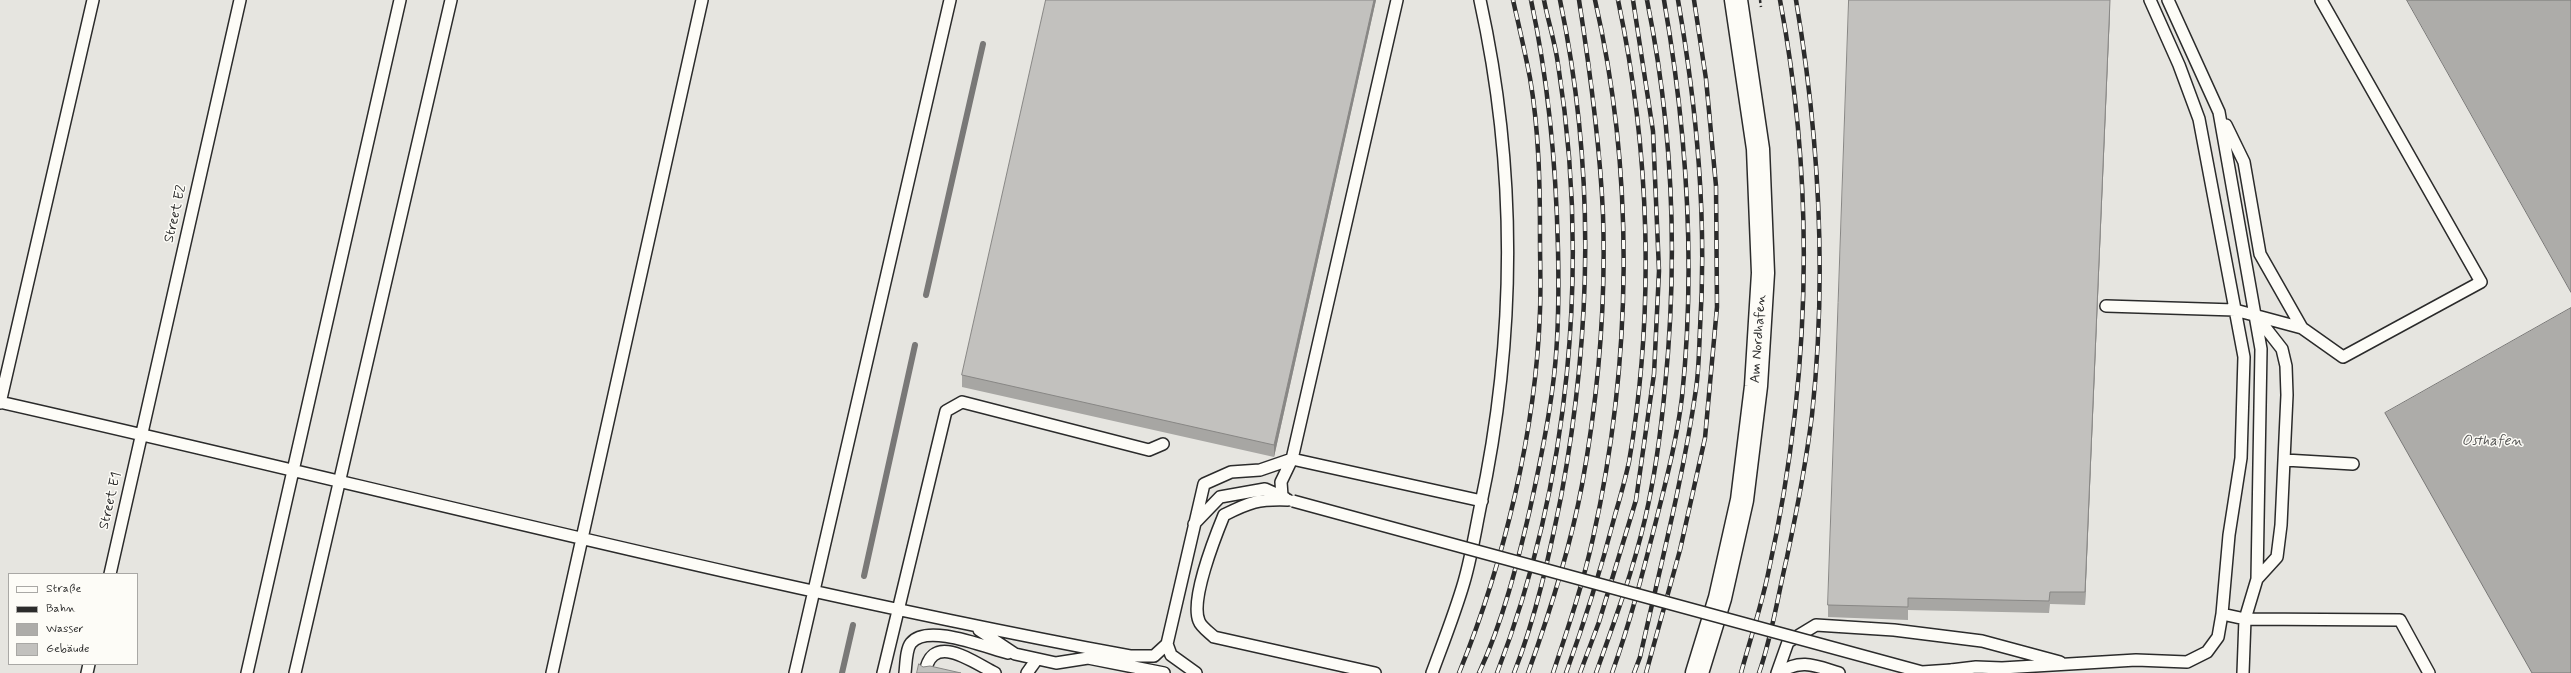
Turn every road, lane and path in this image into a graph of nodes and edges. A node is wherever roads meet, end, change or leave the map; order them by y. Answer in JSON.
{"nodes":[{"id":1,"x":93,"y":0,"type":"edge"},
{"id":2,"x":240,"y":0,"type":"edge"},
{"id":3,"x":400,"y":0,"type":"edge"},
{"id":4,"x":451,"y":0,"type":"edge"},
{"id":5,"x":702,"y":0,"type":"edge"},
{"id":6,"x":950,"y":0,"type":"edge"},
{"id":7,"x":1398,"y":0,"type":"edge"},
{"id":8,"x":1480,"y":0,"type":"edge"},
{"id":9,"x":1736,"y":0,"type":"edge"},
{"id":10,"x":2150,"y":0,"type":"edge"},
{"id":11,"x":2168,"y":0,"type":"edge"},
{"id":12,"x":2321,"y":0,"type":"edge"},
{"id":13,"x":2219,"y":112,"type":"junction"},
{"id":14,"x":2106,"y":306,"type":"dead end"},
{"id":15,"x":2235,"y":310,"type":"junction"},
{"id":16,"x":2257,"y":316,"type":"junction"},
{"id":17,"x":2302,"y":328,"type":"junction"},
{"id":18,"x":0,"y":402,"type":"edge"},
{"id":19,"x":142,"y":434,"type":"junction"},
{"id":20,"x":1163,"y":444,"type":"dead end"},
{"id":21,"x":1292,"y":459,"type":"junction"},
{"id":22,"x":2285,"y":460,"type":"junction"},
{"id":23,"x":2353,"y":464,"type":"dead end"},
{"id":24,"x":294,"y":471,"type":"junction"},
{"id":25,"x":338,"y":480,"type":"junction"},
{"id":26,"x":1282,"y":496,"type":"junction"},
{"id":27,"x":1293,"y":501,"type":"junction"},
{"id":28,"x":1482,"y":501,"type":"junction"},
{"id":29,"x":1194,"y":525,"type":"junction"},
{"id":30,"x":582,"y":539,"type":"junction"},
{"id":31,"x":110,"y":573,"type":"edge"},
{"id":32,"x":2257,"y":579,"type":"junction"},
{"id":33,"x":814,"y":590,"type":"junction"},
{"id":34,"x":897,"y":610,"type":"junction"},
{"id":35,"x":2222,"y":614,"type":"junction"},
{"id":36,"x":2246,"y":618,"type":"junction"},
{"id":37,"x":975,"y":627,"type":"junction"},
{"id":38,"x":1167,"y":644,"type":"junction"},
{"id":39,"x":1015,"y":654,"type":"junction"},
{"id":40,"x":1036,"y":659,"type":"junction"},
{"id":41,"x":2070,"y":664,"type":"junction"},
{"id":42,"x":2002,"y":671,"type":"edge"},
{"id":43,"x":1156,"y":672,"type":"edge"},
{"id":44,"x":247,"y":673,"type":"edge"},
{"id":45,"x":295,"y":673,"type":"edge"},
{"id":46,"x":552,"y":673,"type":"edge"},
{"id":47,"x":795,"y":673,"type":"edge"},
{"id":48,"x":883,"y":673,"type":"edge"},
{"id":49,"x":905,"y":673,"type":"edge"},
{"id":50,"x":925,"y":673,"type":"edge"},
{"id":51,"x":995,"y":673,"type":"edge"},
{"id":52,"x":1027,"y":673,"type":"edge"},
{"id":53,"x":1196,"y":673,"type":"edge"},
{"id":54,"x":1374,"y":673,"type":"edge"},
{"id":55,"x":1432,"y":673,"type":"edge"},
{"id":56,"x":1697,"y":673,"type":"edge"},
{"id":57,"x":1778,"y":673,"type":"edge"},
{"id":58,"x":1839,"y":673,"type":"edge"},
{"id":59,"x":2243,"y":673,"type":"edge"},
{"id":60,"x":2429,"y":673,"type":"edge"}],
"edges":[{"from":1,"to":18,"type":"lane"},
{"from":2,"to":19,"type":"lane","name":"Street E2"},
{"from":3,"to":24,"type":"lane"},
{"from":4,"to":25,"type":"lane"},
{"from":5,"to":30,"type":"lane"},
{"from":6,"to":33,"type":"lane"},
{"from":7,"to":21,"type":"lane"},
{"from":8,"to":28,"type":"lane"},
{"from":9,"to":56,"type":"main road","name":"Am Nordhafen"},
{"from":10,"to":15,"type":"lane"},
{"from":11,"to":13,"type":"lane"},
{"from":12,"to":17,"type":"lane"},
{"from":13,"to":16,"type":"lane"},
{"from":13,"to":17,"type":"lane"},
{"from":14,"to":15,"type":"lane"},
{"from":15,"to":16,"type":"lane"},
{"from":15,"to":35,"type":"lane"},
{"from":16,"to":17,"type":"lane"},
{"from":16,"to":22,"type":"lane"},
{"from":16,"to":32,"type":"lane"},
{"from":18,"to":19,"type":"lane"},
{"from":19,"to":24,"type":"lane"},
{"from":19,"to":31,"type":"lane","name":"Street E1"},
{"from":20,"to":34,"type":"lane"},
{"from":21,"to":26,"type":"lane"},
{"from":21,"to":28,"type":"lane"},
{"from":21,"to":29,"type":"lane"},
{"from":22,"to":23,"type":"lane"},
{"from":22,"to":32,"type":"lane"},
{"from":24,"to":25,"type":"lane"},
{"from":24,"to":44,"type":"lane"},
{"from":25,"to":30,"type":"lane"},
{"from":25,"to":45,"type":"lane"},
{"from":26,"to":27,"type":"lane"},
{"from":26,"to":29,"type":"lane"},
{"from":27,"to":42,"type":"lane","bridge":true},
{"from":27,"to":54,"type":"lane"},
{"from":28,"to":55,"type":"lane"},
{"from":29,"to":38,"type":"lane"},
{"from":30,"to":33,"type":"lane"},
{"from":30,"to":46,"type":"lane"},
{"from":32,"to":36,"type":"lane"},
{"from":33,"to":34,"type":"lane"},
{"from":33,"to":47,"type":"lane"},
{"from":34,"to":37,"type":"lane"},
{"from":34,"to":48,"type":"lane"},
{"from":35,"to":36,"type":"lane"},
{"from":35,"to":41,"type":"lane"},
{"from":36,"to":59,"type":"lane"},
{"from":36,"to":60,"type":"lane"},
{"from":37,"to":38,"type":"lane"},
{"from":37,"to":39,"type":"lane"},
{"from":38,"to":53,"type":"lane"},
{"from":39,"to":40,"type":"lane"},
{"from":39,"to":49,"type":"lane"},
{"from":40,"to":43,"type":"lane"},
{"from":40,"to":52,"type":"lane"},
{"from":41,"to":42,"type":"lane"},
{"from":41,"to":57,"type":"lane"},
{"from":50,"to":51,"type":"lane"},
{"from":57,"to":58,"type":"lane"}]}
